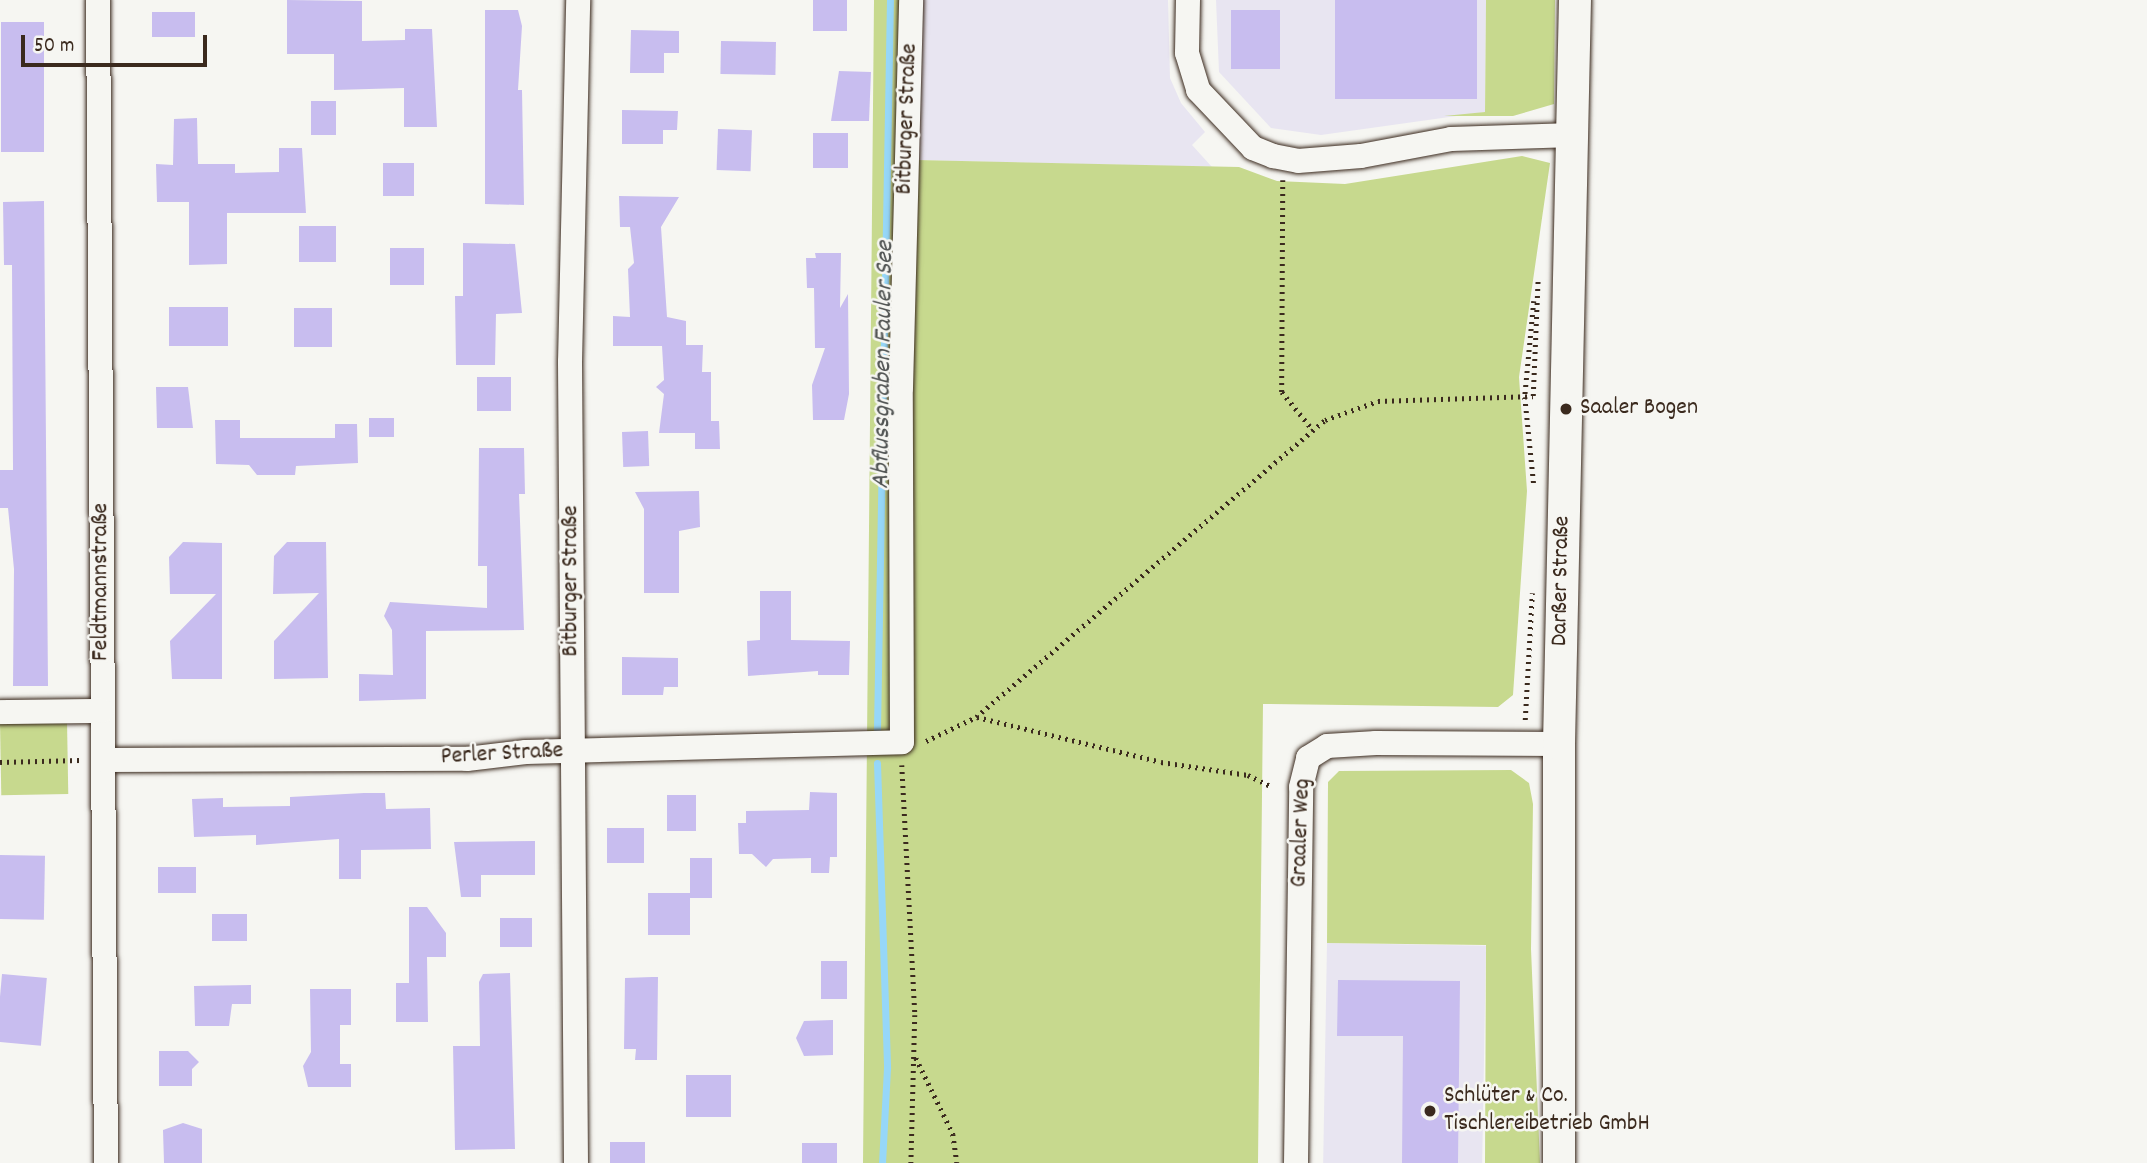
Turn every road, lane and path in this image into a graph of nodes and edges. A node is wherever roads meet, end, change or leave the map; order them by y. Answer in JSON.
{"nodes":[{"id":1,"x":99,"y":0,"type":"edge"},
{"id":2,"x":578,"y":0,"type":"edge"},
{"id":3,"x":911,"y":0,"type":"edge"},
{"id":4,"x":1188,"y":0,"type":"edge"},
{"id":5,"x":1575,"y":0,"type":"edge"},
{"id":6,"x":1573,"y":135,"type":"junction"},
{"id":7,"x":1283,"y":177,"type":"dead end"},
{"id":8,"x":1538,"y":279,"type":"dead end"},
{"id":9,"x":1525,"y":397,"type":"junction"},
{"id":10,"x":1313,"y":430,"type":"junction"},
{"id":11,"x":1535,"y":499,"type":"dead end"},
{"id":12,"x":1532,"y":587,"type":"dead end"},
{"id":13,"x":1526,"y":666,"type":"dead end"},
{"id":14,"x":103,"y":711,"type":"junction"},
{"id":15,"x":0,"y":712,"type":"edge"},
{"id":16,"x":976,"y":717,"type":"junction"},
{"id":17,"x":902,"y":742,"type":"junction"},
{"id":18,"x":1559,"y":744,"type":"junction"},
{"id":19,"x":573,"y":750,"type":"junction"},
{"id":20,"x":103,"y":760,"type":"junction"},
{"id":21,"x":0,"y":762,"type":"edge"},
{"id":22,"x":1271,"y":786,"type":"dead end"},
{"id":23,"x":915,"y":1056,"type":"junction"},
{"id":24,"x":106,"y":1163,"type":"edge"},
{"id":25,"x":576,"y":1163,"type":"edge"},
{"id":26,"x":911,"y":1163,"type":"edge"},
{"id":27,"x":957,"y":1163,"type":"edge"},
{"id":28,"x":1296,"y":1163,"type":"edge"},
{"id":29,"x":1559,"y":1163,"type":"edge"}],
"edges":[{"from":1,"to":14,"type":"street","name":"Feldtmannstraße"},
{"from":2,"to":19,"type":"street","name":"Bitburger Straße"},
{"from":3,"to":17,"type":"street","name":"Bitburger Straße"},
{"from":4,"to":6,"type":"street"},
{"from":5,"to":6,"type":"main road","name":"Darßer Straße"},
{"from":6,"to":18,"type":"main road","name":"Darßer Straße"},
{"from":7,"to":10,"type":"path"},
{"from":8,"to":9,"type":"path"},
{"from":9,"to":10,"type":"path"},
{"from":9,"to":11,"type":"path"},
{"from":10,"to":16,"type":"path"},
{"from":12,"to":13,"type":"path"},
{"from":14,"to":15,"type":"street"},
{"from":14,"to":20,"type":"street","name":"Feldtmannstraße"},
{"from":16,"to":17,"type":"path"},
{"from":16,"to":22,"type":"path"},
{"from":17,"to":19,"type":"street","name":"Perler Straße"},
{"from":17,"to":23,"type":"path"},
{"from":18,"to":28,"type":"street","name":"Graaler Weg"},
{"from":18,"to":29,"type":"main road","name":"Darßer Straße"},
{"from":19,"to":20,"type":"street","name":"Perler Straße"},
{"from":19,"to":25,"type":"street","name":"Bitburger Straße"},
{"from":20,"to":21,"type":"path"},
{"from":20,"to":24,"type":"street","name":"Feldtmannstraße"},
{"from":23,"to":26,"type":"path"},
{"from":23,"to":27,"type":"path"}]}
